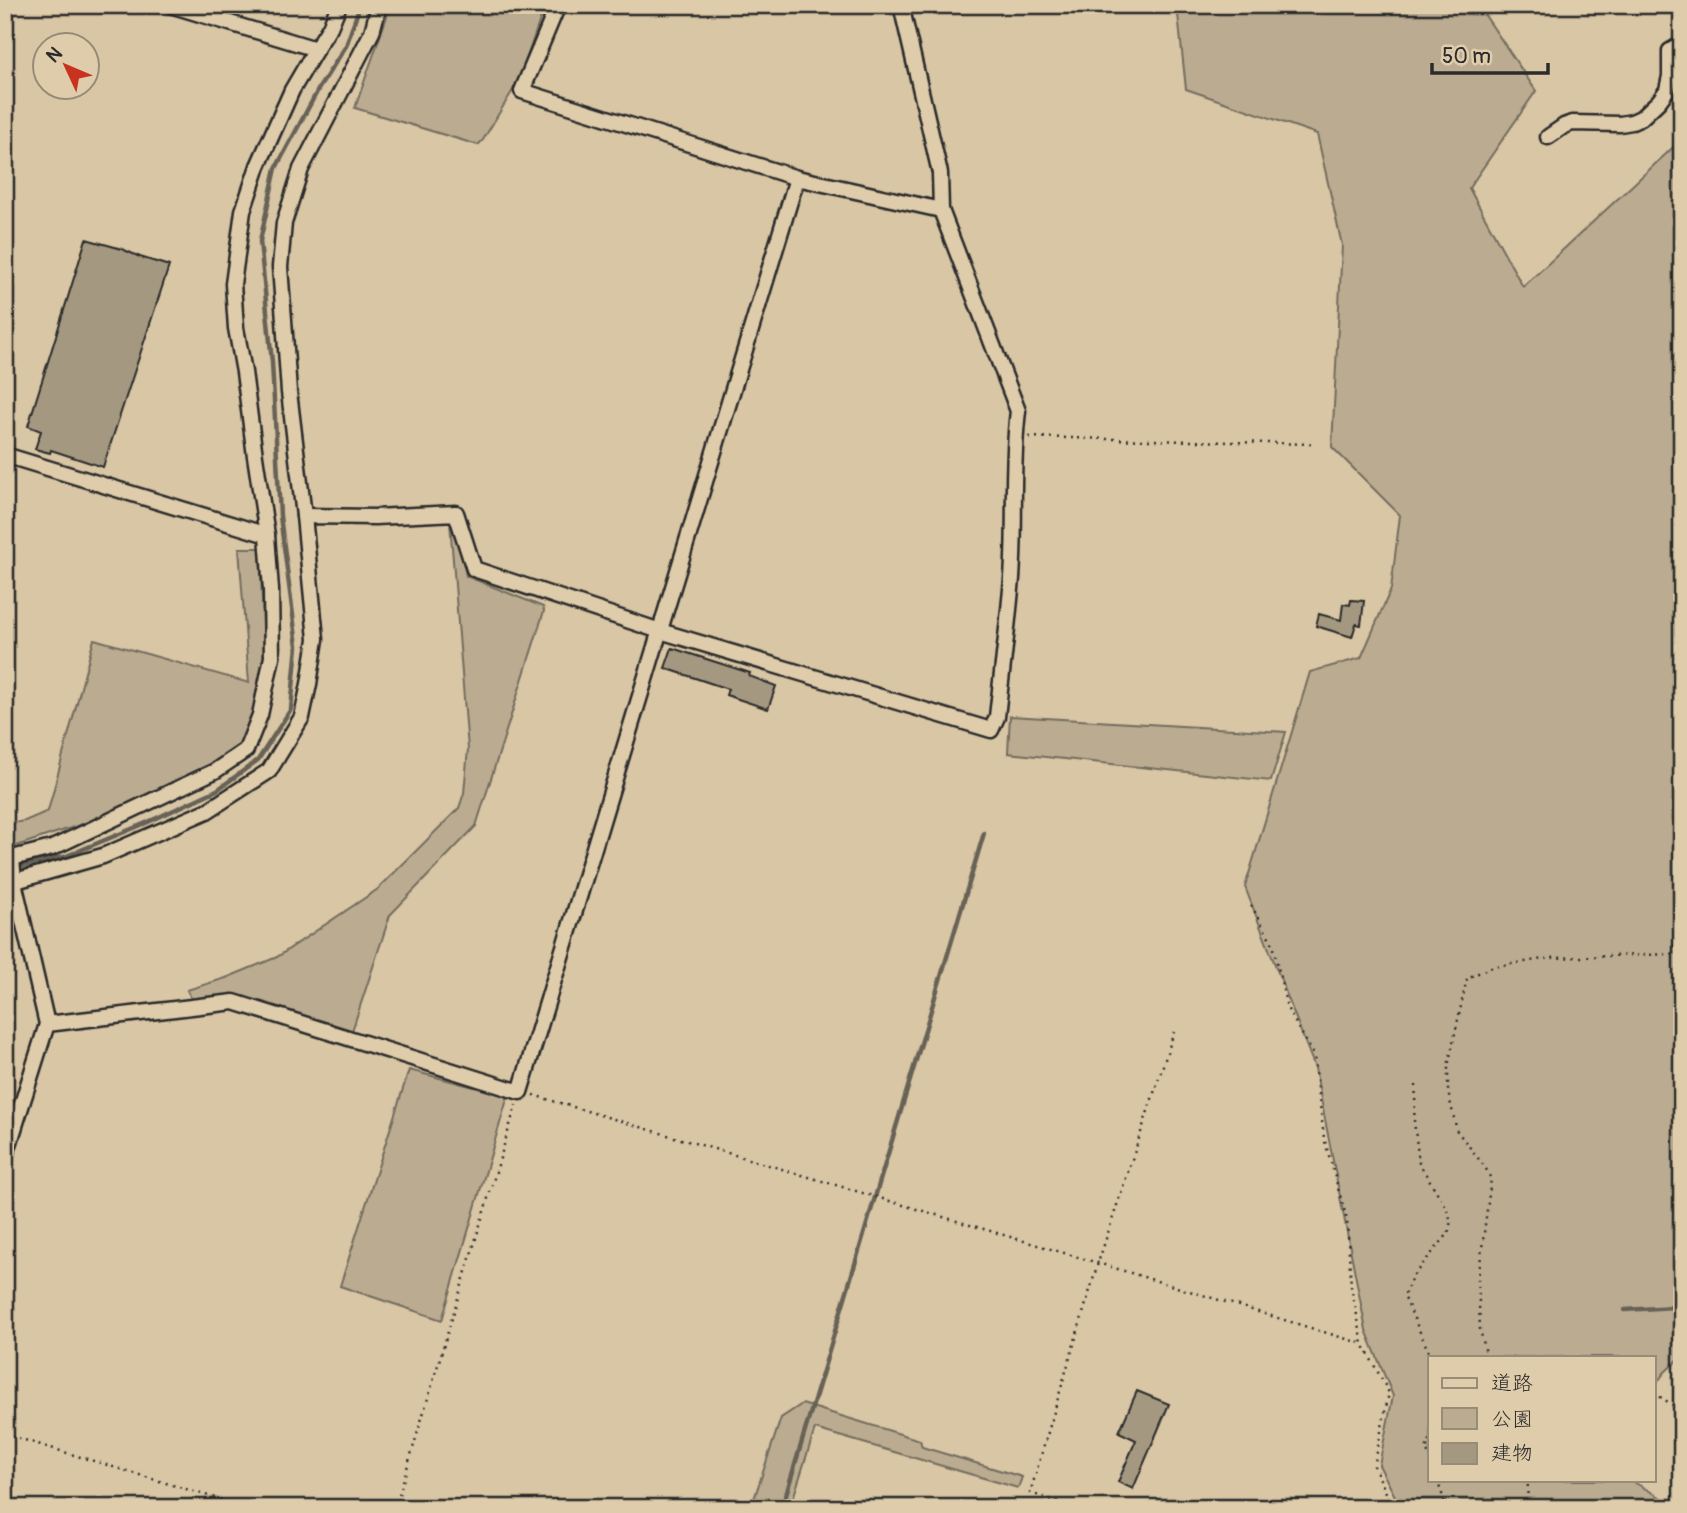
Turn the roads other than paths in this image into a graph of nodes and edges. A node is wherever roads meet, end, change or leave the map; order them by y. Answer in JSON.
{"nodes":[{"id":1,"x":170,"y":5,"type":"edge"},
{"id":2,"x":339,"y":5,"type":"edge"},
{"id":3,"x":379,"y":5,"type":"edge"},
{"id":4,"x":558,"y":5,"type":"edge"},
{"id":5,"x":901,"y":5,"type":"edge"},
{"id":6,"x":1682,"y":44,"type":"edge"},
{"id":7,"x":316,"y":49,"type":"junction"},
{"id":8,"x":1548,"y":137,"type":"dead end"},
{"id":9,"x":797,"y":178,"type":"junction"},
{"id":10,"x":941,"y":211,"type":"junction"},
{"id":11,"x":5,"y":455,"type":"edge"},
{"id":12,"x":304,"y":516,"type":"junction"},
{"id":13,"x":267,"y":535,"type":"junction"},
{"id":14,"x":660,"y":631,"type":"junction"},
{"id":15,"x":9,"y":858,"type":"edge"},
{"id":16,"x":10,"y":883,"type":"edge"},
{"id":17,"x":47,"y":1024,"type":"junction"},
{"id":18,"x":5,"y":1157,"type":"edge"}],
"edges":[{"from":1,"to":7,"type":"street"},
{"from":2,"to":7,"type":"street"},
{"from":3,"to":12,"type":"street"},
{"from":4,"to":9,"type":"street"},
{"from":5,"to":10,"type":"street"},
{"from":6,"to":8,"type":"street"},
{"from":7,"to":13,"type":"street"},
{"from":9,"to":10,"type":"street"},
{"from":9,"to":14,"type":"street"},
{"from":10,"to":14,"type":"street"},
{"from":11,"to":13,"type":"street"},
{"from":12,"to":14,"type":"street"},
{"from":12,"to":16,"type":"street"},
{"from":13,"to":15,"type":"street"},
{"from":14,"to":17,"type":"street"},
{"from":15,"to":16,"type":"street"},
{"from":16,"to":17,"type":"street"},
{"from":17,"to":18,"type":"street"}]}
